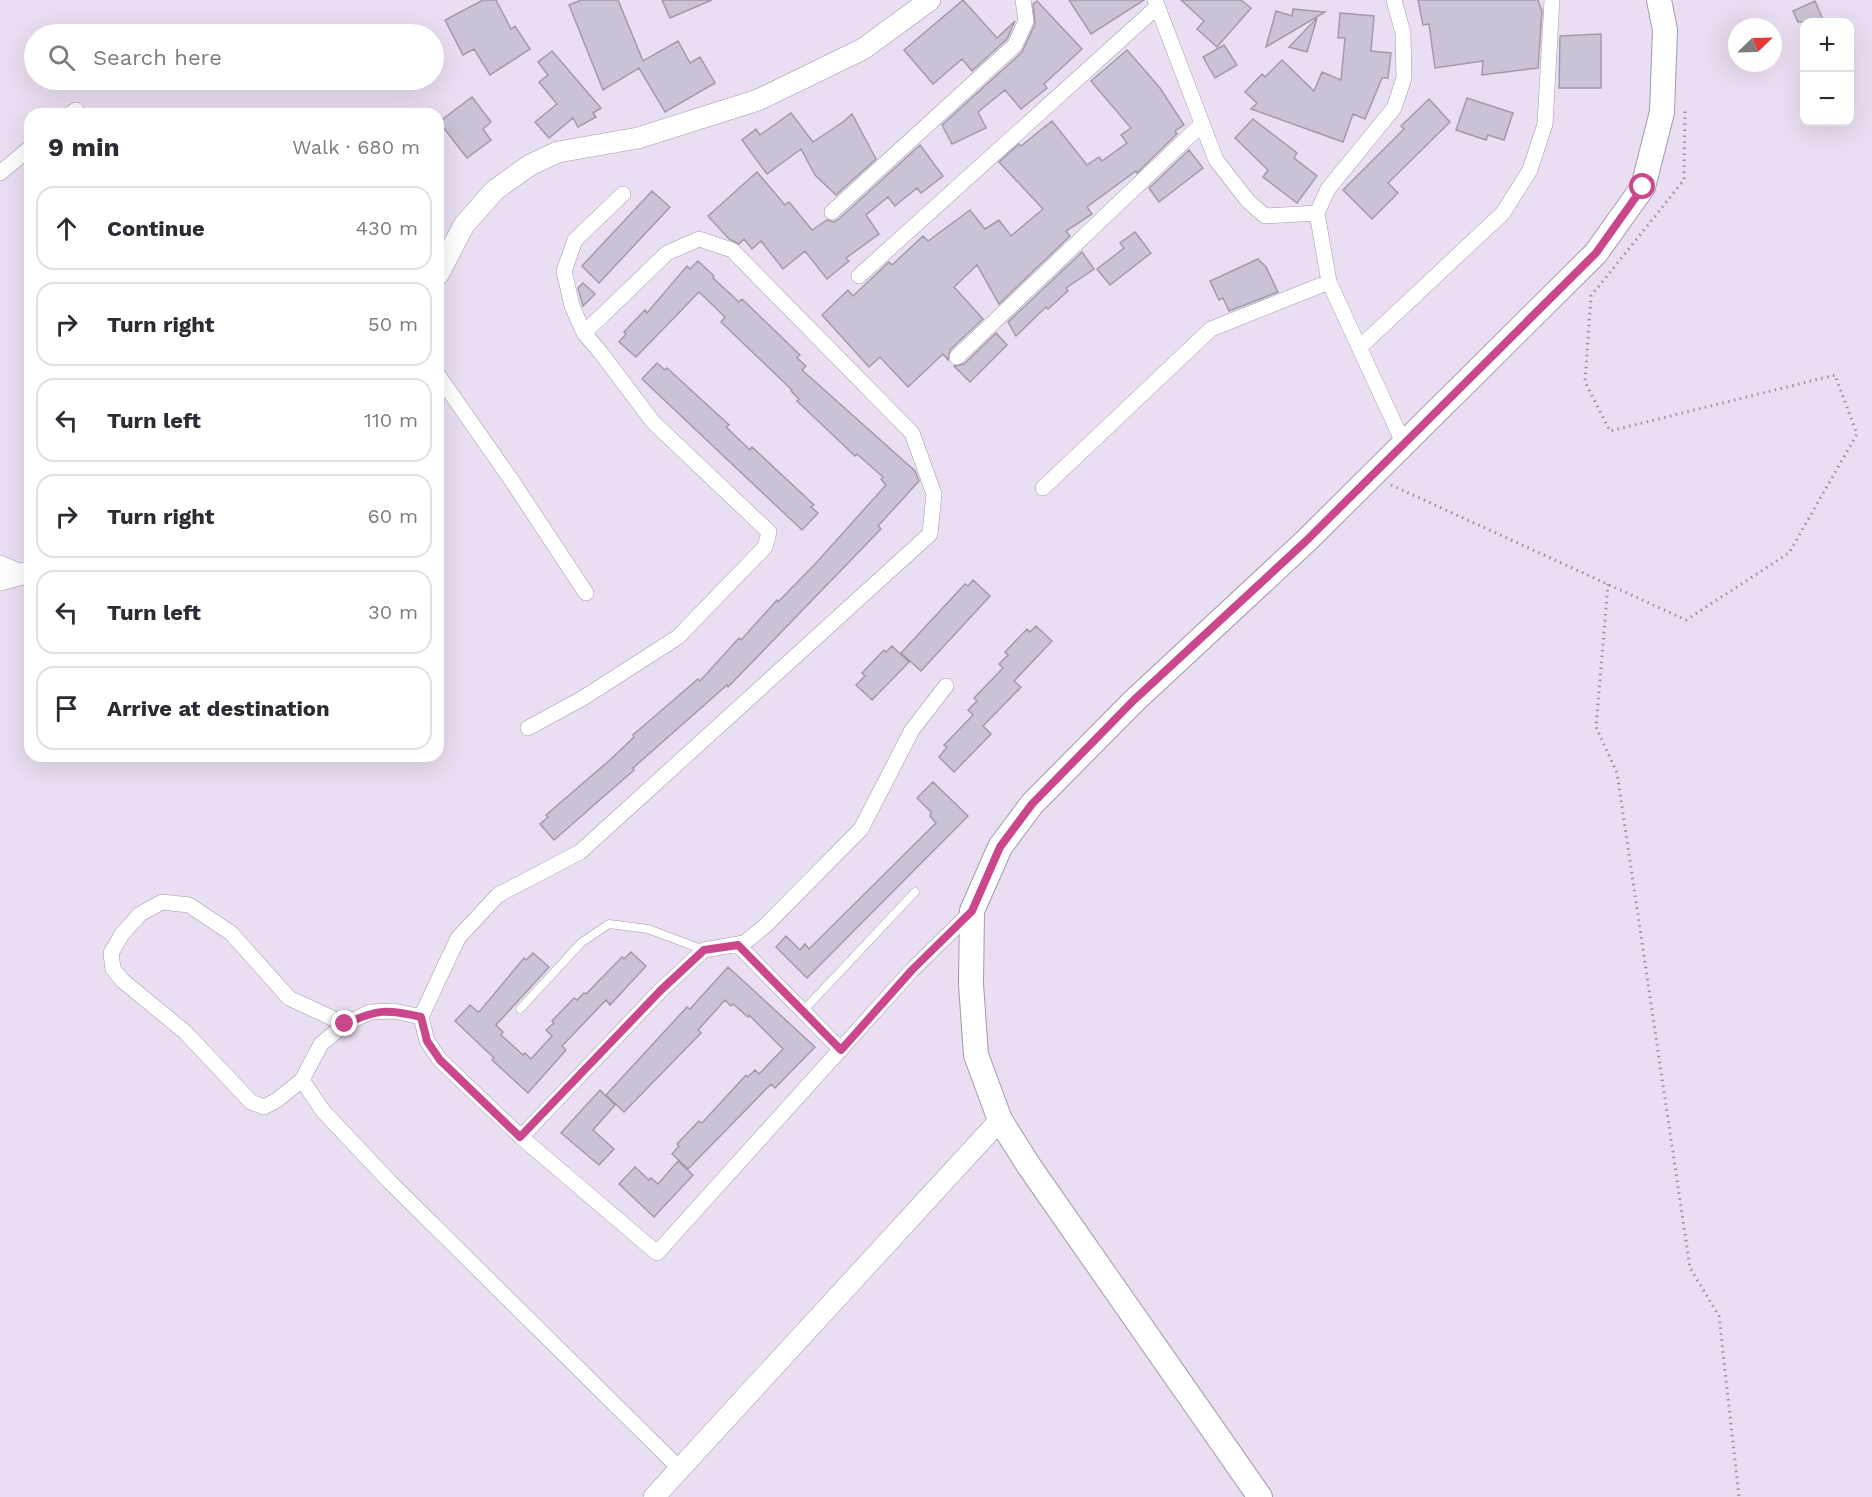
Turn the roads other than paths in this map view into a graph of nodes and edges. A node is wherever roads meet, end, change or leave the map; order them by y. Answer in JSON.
{"nodes":[{"id":1,"x":930,"y":0,"type":"edge"},
{"id":2,"x":1023,"y":0,"type":"edge"},
{"id":3,"x":1394,"y":0,"type":"edge"},
{"id":4,"x":1552,"y":0,"type":"edge"},
{"id":5,"x":1659,"y":0,"type":"edge"},
{"id":6,"x":1156,"y":3,"type":"edge"},
{"id":7,"x":1202,"y":124,"type":"junction"},
{"id":8,"x":24,"y":153,"type":"edge"},
{"id":9,"x":0,"y":173,"type":"edge"},
{"id":10,"x":623,"y":194,"type":"dead end"},
{"id":11,"x":832,"y":212,"type":"dead end"},
{"id":12,"x":1317,"y":213,"type":"junction"},
{"id":13,"x":444,"y":263,"type":"edge"},
{"id":14,"x":859,"y":276,"type":"dead end"},
{"id":15,"x":1329,"y":282,"type":"junction"},
{"id":16,"x":584,"y":333,"type":"junction"},
{"id":17,"x":1360,"y":347,"type":"junction"},
{"id":18,"x":957,"y":357,"type":"dead end"},
{"id":19,"x":444,"y":384,"type":"edge"},
{"id":20,"x":1403,"y":442,"type":"junction"},
{"id":21,"x":1043,"y":488,"type":"dead end"},
{"id":22,"x":0,"y":563,"type":"edge"},
{"id":23,"x":24,"y":571,"type":"edge"},
{"id":24,"x":24,"y":573,"type":"edge"},
{"id":25,"x":0,"y":580,"type":"edge"},
{"id":26,"x":586,"y":592,"type":"dead end"},
{"id":27,"x":946,"y":686,"type":"dead end"},
{"id":28,"x":528,"y":728,"type":"dead end"},
{"id":29,"x":915,"y":892,"type":"dead end"},
{"id":30,"x":972,"y":911,"type":"junction"},
{"id":31,"x":738,"y":945,"type":"junction"},
{"id":32,"x":704,"y":950,"type":"junction"},
{"id":33,"x":520,"y":1009,"type":"dead end"},
{"id":34,"x":803,"y":1011,"type":"junction"},
{"id":35,"x":421,"y":1017,"type":"junction"},
{"id":36,"x":345,"y":1024,"type":"junction"},
{"id":37,"x":841,"y":1050,"type":"junction"},
{"id":38,"x":302,"y":1080,"type":"junction"},
{"id":39,"x":1000,"y":1120,"type":"junction"},
{"id":40,"x":520,"y":1137,"type":"junction"},
{"id":41,"x":680,"y":1469,"type":"junction"},
{"id":42,"x":654,"y":1497,"type":"edge"},
{"id":43,"x":1260,"y":1497,"type":"edge"}],
"edges":[{"from":1,"to":13,"type":"main road"},
{"from":2,"to":11,"type":"street"},
{"from":3,"to":12,"type":"street"},
{"from":4,"to":17,"type":"street"},
{"from":5,"to":20,"type":"main road"},
{"from":6,"to":7,"type":"street"},
{"from":6,"to":14,"type":"street"},
{"from":7,"to":12,"type":"street"},
{"from":7,"to":18,"type":"street"},
{"from":8,"to":9,"type":"street"},
{"from":10,"to":16,"type":"street"},
{"from":12,"to":15,"type":"street"},
{"from":15,"to":17,"type":"street"},
{"from":15,"to":21,"type":"street"},
{"from":16,"to":28,"type":"street"},
{"from":16,"to":35,"type":"street"},
{"from":17,"to":20,"type":"street"},
{"from":19,"to":26,"type":"street"},
{"from":20,"to":30,"type":"main road"},
{"from":22,"to":23,"type":"street"},
{"from":24,"to":25,"type":"main road"},
{"from":27,"to":31,"type":"street"},
{"from":29,"to":34,"type":"lane"},
{"from":30,"to":37,"type":"street"},
{"from":30,"to":39,"type":"main road"},
{"from":31,"to":32,"type":"street"},
{"from":31,"to":34,"type":"street"},
{"from":32,"to":33,"type":"lane"},
{"from":32,"to":40,"type":"street"},
{"from":34,"to":37,"type":"street"},
{"from":35,"to":36,"type":"street"},
{"from":35,"to":40,"type":"street"},
{"from":36,"to":38,"type":"street"},
{"from":36,"to":38,"type":"street"},
{"from":37,"to":40,"type":"street"},
{"from":38,"to":41,"type":"street"},
{"from":39,"to":41,"type":"main road"},
{"from":39,"to":43,"type":"main road"},
{"from":41,"to":42,"type":"main road"}]}
